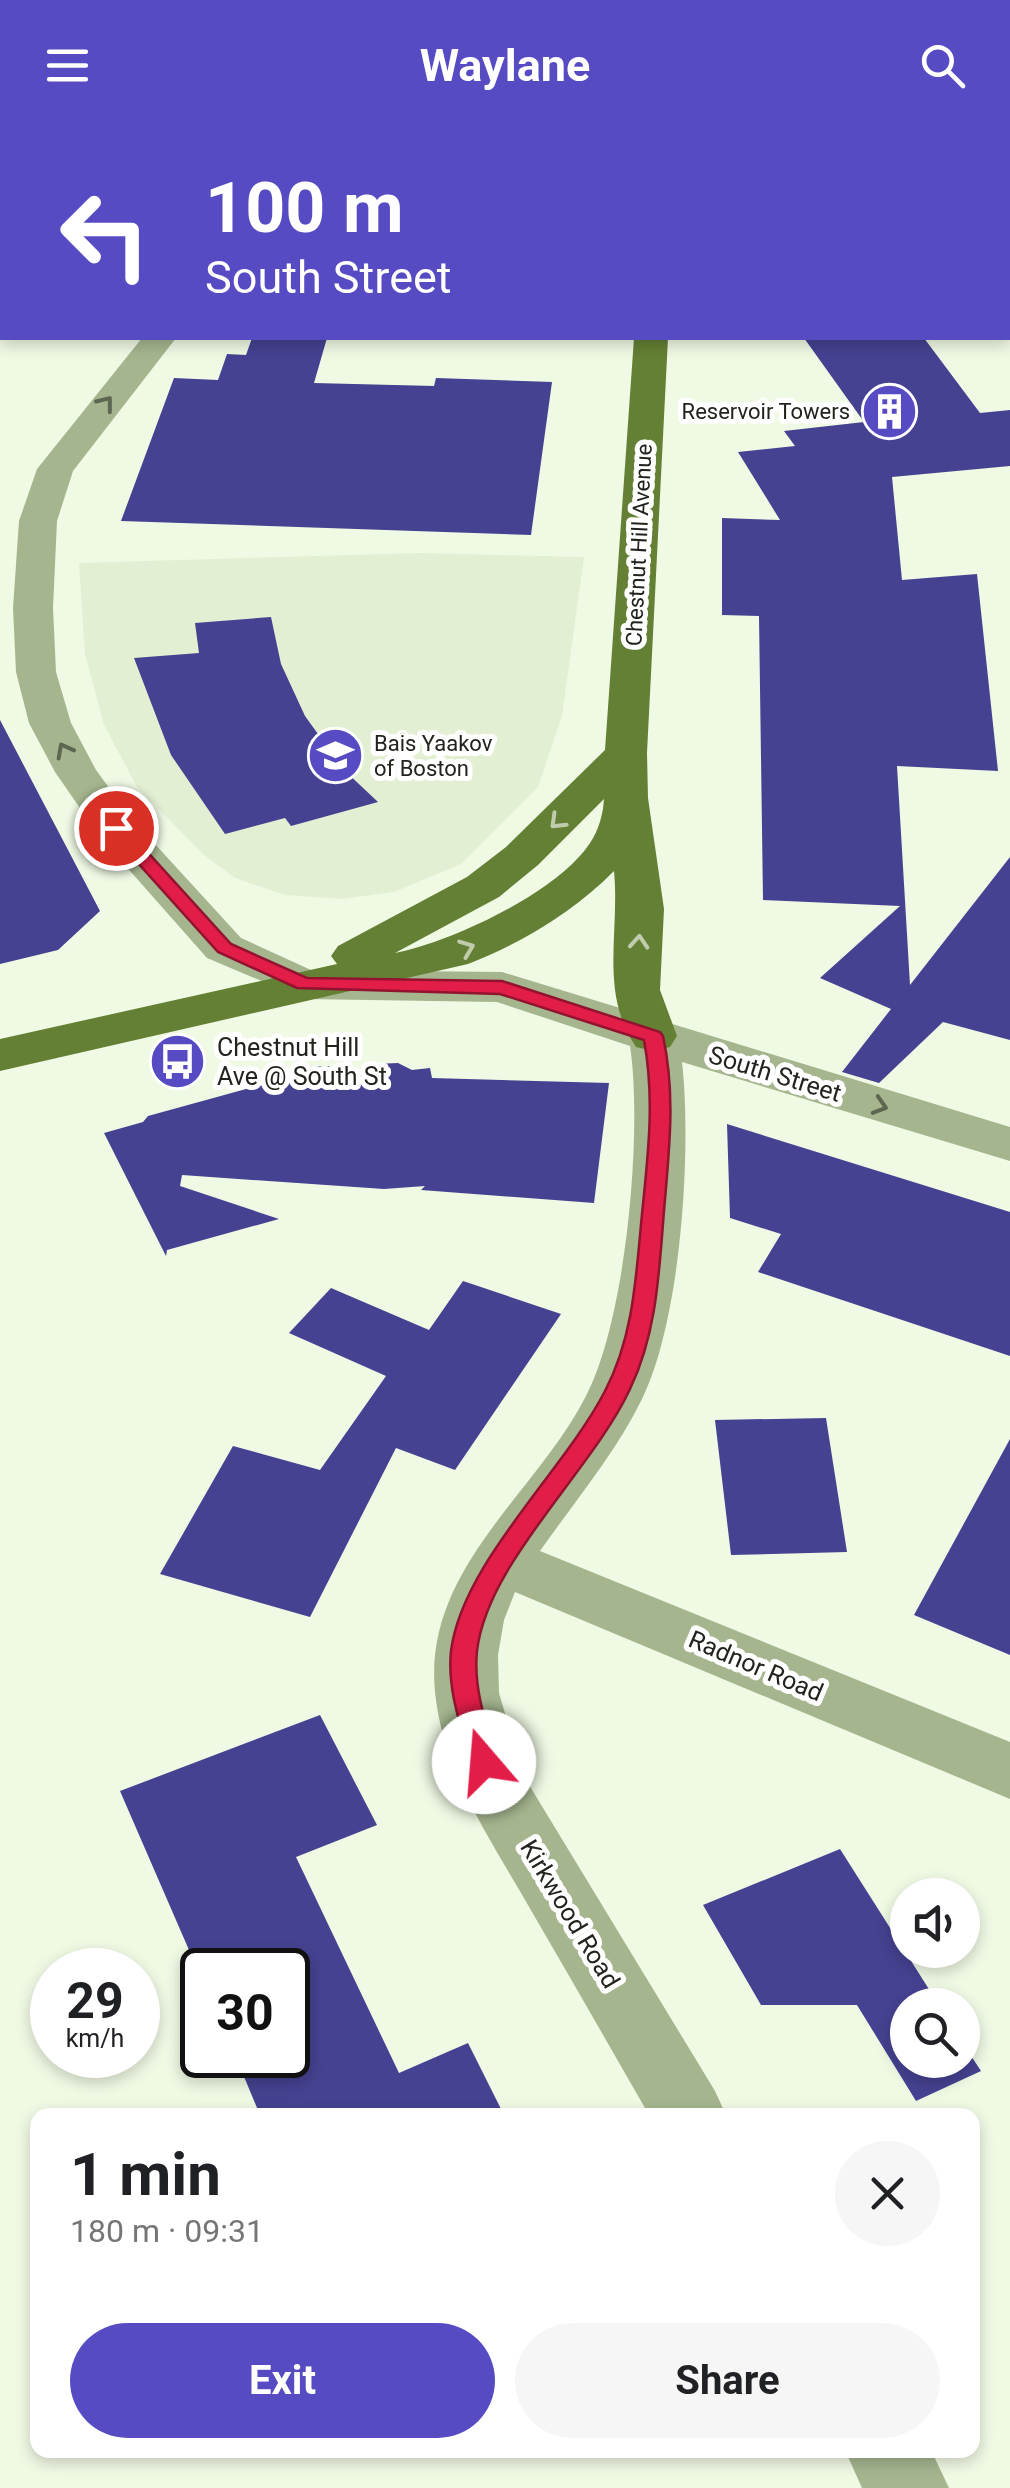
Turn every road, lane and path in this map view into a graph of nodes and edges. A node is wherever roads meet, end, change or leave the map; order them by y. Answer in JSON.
{"nodes":[{"id":1,"x":157,"y":340,"type":"edge"},
{"id":2,"x":651,"y":340,"type":"edge"},
{"id":3,"x":55,"y":469,"type":"junction"},
{"id":4,"x":14,"y":494,"type":"dead end"},
{"id":5,"x":628,"y":774,"type":"junction"},
{"id":6,"x":304,"y":984,"type":"junction"},
{"id":7,"x":653,"y":1036,"type":"junction"},
{"id":8,"x":0,"y":1055,"type":"edge"},
{"id":9,"x":1010,"y":1144,"type":"edge"},
{"id":10,"x":502,"y":1561,"type":"junction"},
{"id":11,"x":1010,"y":1771,"type":"edge"},
{"id":12,"x":684,"y":2108,"type":"edge"},
{"id":13,"x":890,"y":2458,"type":"edge"},
{"id":14,"x":908,"y":2488,"type":"edge"}],
"edges":[{"from":3,"to":1,"type":"street","one_way":true},
{"from":2,"to":5,"type":"main road","name":"Chestnut Hill Avenue"},
{"from":3,"to":4,"type":"street"},
{"from":6,"to":3,"type":"street","one_way":true},
{"from":5,"to":6,"type":"main road","name":"Chestnut Hill Avenue"},
{"from":7,"to":5,"type":"main road","one_way":true},
{"from":6,"to":7,"type":"street","name":"South Street"},
{"from":6,"to":8,"type":"main road","name":"Chestnut Hill Avenue"},
{"from":7,"to":9,"type":"street","name":"South Street","one_way":true},
{"from":7,"to":10,"type":"street","name":"Kirkwood Road"},
{"from":10,"to":11,"type":"street","name":"Radnor Road"},
{"from":10,"to":12,"type":"street","name":"Kirkwood Road"},
{"from":13,"to":14,"type":"street"}]}
